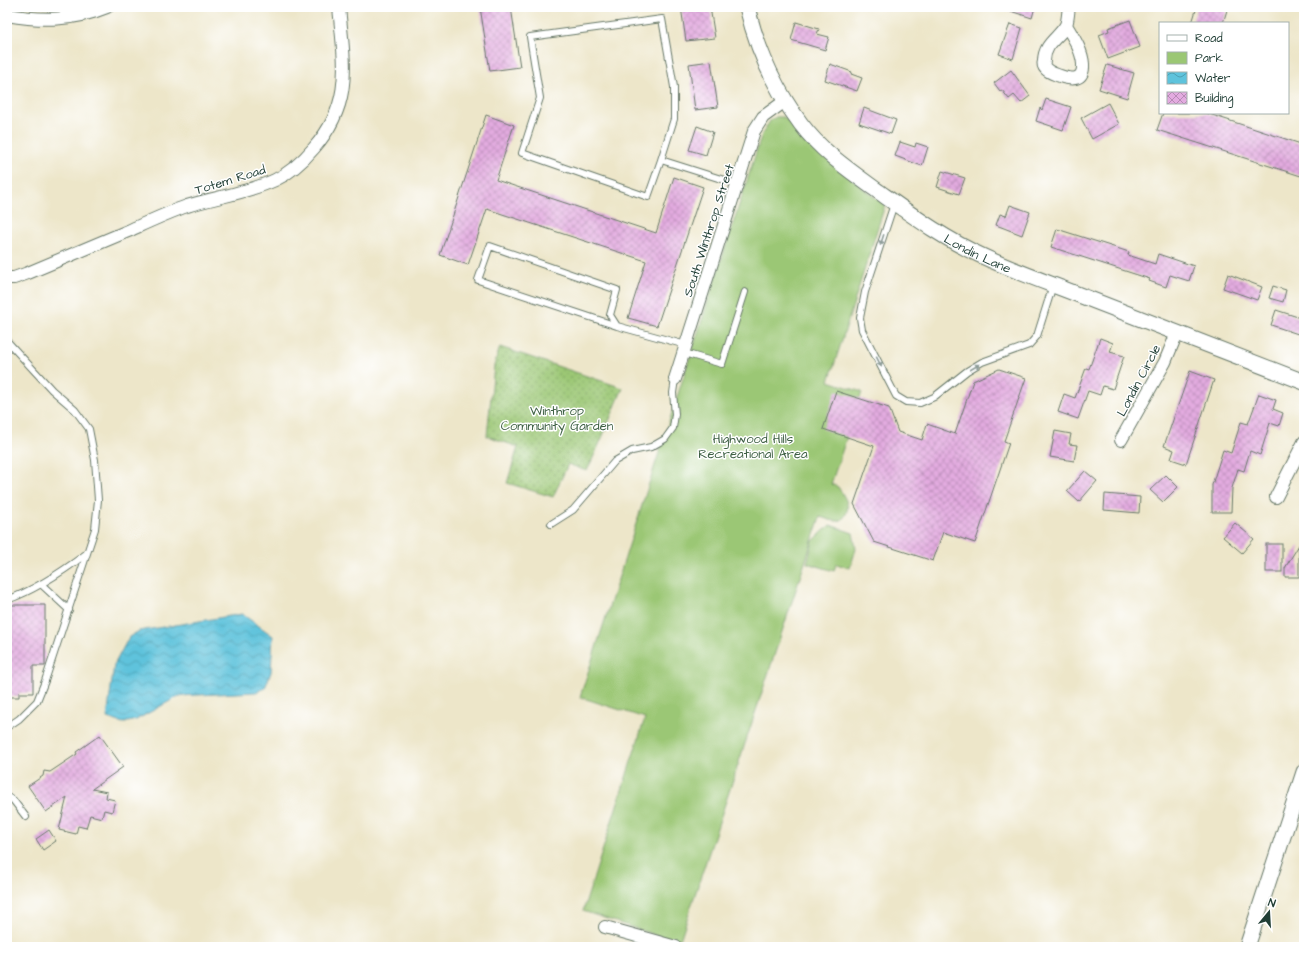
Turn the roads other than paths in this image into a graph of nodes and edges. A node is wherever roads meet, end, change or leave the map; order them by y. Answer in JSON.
{"nodes":[{"id":1,"x":107,"y":7,"type":"edge"},
{"id":2,"x":339,"y":7,"type":"edge"},
{"id":3,"x":746,"y":7,"type":"edge"},
{"id":4,"x":1069,"y":7,"type":"edge"},
{"id":5,"x":7,"y":15,"type":"edge"},
{"id":6,"x":1066,"y":25,"type":"dead end"},
{"id":7,"x":785,"y":101,"type":"junction"},
{"id":8,"x":661,"y":160,"type":"junction"},
{"id":9,"x":737,"y":184,"type":"junction"},
{"id":10,"x":894,"y":203,"type":"junction"},
{"id":11,"x":7,"y":278,"type":"edge"},
{"id":12,"x":1053,"y":284,"type":"junction"},
{"id":13,"x":745,"y":292,"type":"dead end"},
{"id":14,"x":617,"y":326,"type":"junction"},
{"id":15,"x":1177,"y":333,"type":"junction"},
{"id":16,"x":7,"y":341,"type":"edge"},
{"id":17,"x":685,"y":349,"type":"junction"},
{"id":18,"x":675,"y":379,"type":"joint"},
{"id":19,"x":1304,"y":382,"type":"edge"},
{"id":20,"x":1121,"y":440,"type":"dead end"},
{"id":21,"x":1304,"y":442,"type":"edge"},
{"id":22,"x":1276,"y":497,"type":"dead end"},
{"id":23,"x":551,"y":524,"type":"dead end"},
{"id":24,"x":86,"y":554,"type":"junction"},
{"id":25,"x":41,"y":584,"type":"junction"},
{"id":26,"x":7,"y":600,"type":"edge"},
{"id":27,"x":69,"y":610,"type":"junction"},
{"id":28,"x":7,"y":727,"type":"edge"},
{"id":29,"x":1304,"y":772,"type":"edge"},
{"id":30,"x":7,"y":796,"type":"edge"},
{"id":31,"x":26,"y":817,"type":"dead end"},
{"id":32,"x":605,"y":927,"type":"dead end"},
{"id":33,"x":676,"y":947,"type":"edge"},
{"id":34,"x":1247,"y":947,"type":"edge"}],
"edges":[{"from":1,"to":5,"type":"street"},
{"from":2,"to":11,"type":"street","name":"Totem Road"},
{"from":3,"to":7,"type":"street","name":"Londin Lane"},
{"from":4,"to":6,"type":"street"},
{"from":7,"to":9,"type":"street","name":"South Winthrop Street"},
{"from":7,"to":10,"type":"street","name":"Londin Lane"},
{"from":8,"to":8,"type":"lane"},
{"from":8,"to":9,"type":"lane"},
{"from":9,"to":17,"type":"street","name":"South Winthrop Street"},
{"from":10,"to":12,"type":"street","name":"Londin Lane"},
{"from":10,"to":12,"type":"lane","one_way":true},
{"from":12,"to":15,"type":"street","name":"Londin Lane"},
{"from":13,"to":17,"type":"lane"},
{"from":14,"to":14,"type":"lane"},
{"from":14,"to":17,"type":"lane"},
{"from":15,"to":19,"type":"street","name":"Londin Lane"},
{"from":15,"to":20,"type":"street","name":"Londin Circle"},
{"from":16,"to":24,"type":"lane"},
{"from":17,"to":18,"type":"street","name":"South Winthrop Street"},
{"from":18,"to":23,"type":"lane"},
{"from":21,"to":22,"type":"street"},
{"from":24,"to":25,"type":"lane"},
{"from":24,"to":27,"type":"lane"},
{"from":25,"to":26,"type":"lane"},
{"from":25,"to":27,"type":"lane"},
{"from":27,"to":28,"type":"lane"},
{"from":29,"to":34,"type":"street"},
{"from":30,"to":31,"type":"lane"},
{"from":32,"to":33,"type":"street"}]}
